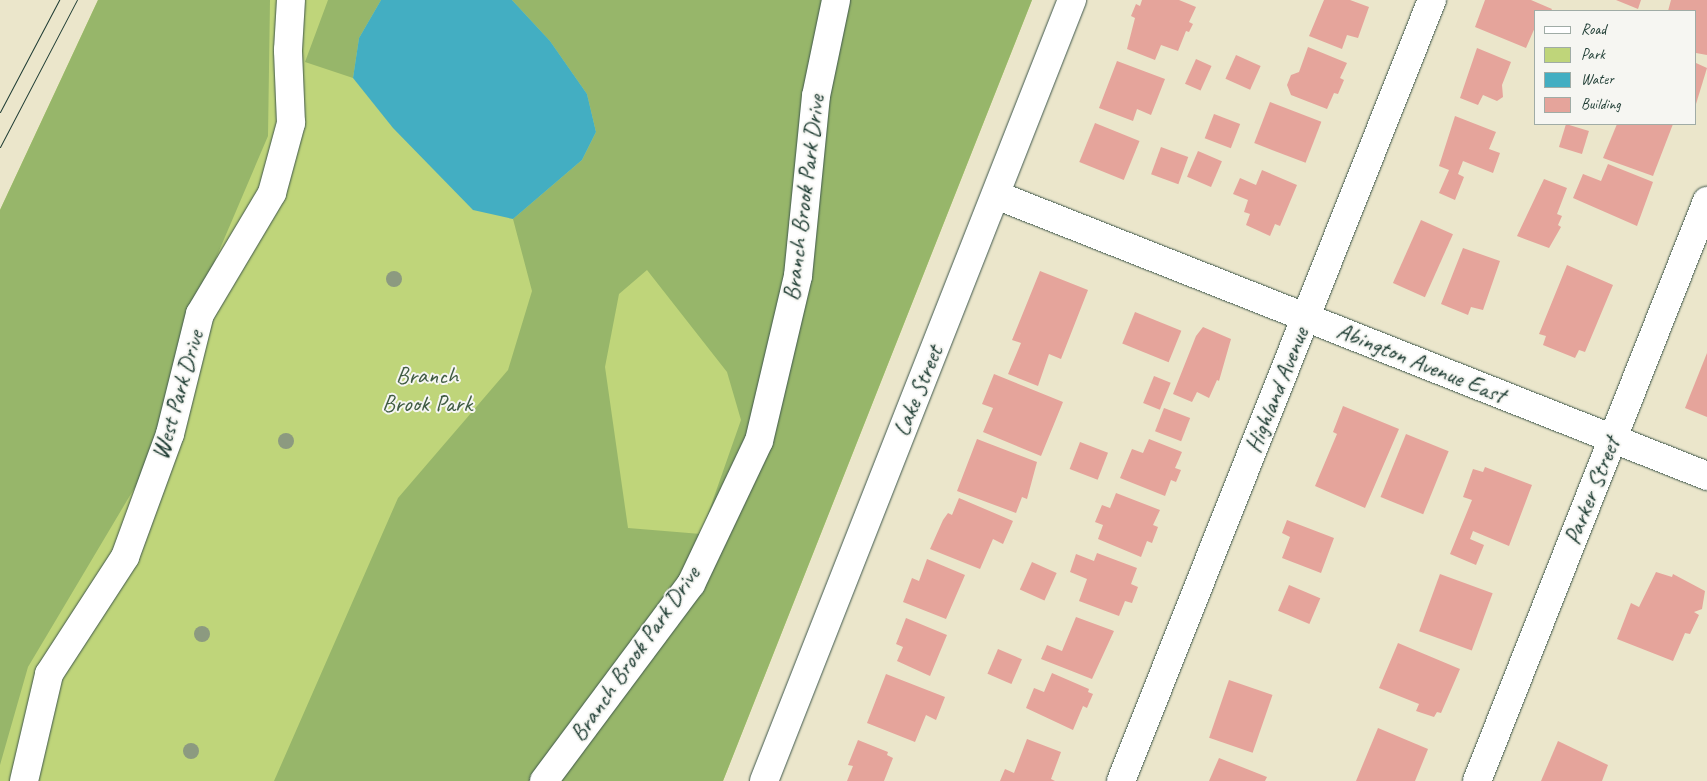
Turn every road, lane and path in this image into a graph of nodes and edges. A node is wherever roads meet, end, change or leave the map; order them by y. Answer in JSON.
{"nodes":[{"id":1,"x":291,"y":0,"type":"edge"},
{"id":2,"x":836,"y":0,"type":"edge"},
{"id":3,"x":1072,"y":0,"type":"edge"},
{"id":4,"x":1432,"y":0,"type":"edge"},
{"id":5,"x":996,"y":195,"type":"junction"},
{"id":6,"x":1707,"y":202,"type":"edge"},
{"id":7,"x":1306,"y":318,"type":"junction"},
{"id":8,"x":1613,"y":439,"type":"junction"},
{"id":9,"x":1707,"y":476,"type":"edge"},
{"id":10,"x":24,"y":781,"type":"edge"},
{"id":11,"x":544,"y":781,"type":"edge"},
{"id":12,"x":764,"y":781,"type":"edge"},
{"id":13,"x":1121,"y":781,"type":"edge"},
{"id":14,"x":1477,"y":781,"type":"edge"}],
"edges":[{"from":1,"to":10,"type":"street","name":"West Park Drive"},
{"from":2,"to":11,"type":"street","name":"Branch Brook Park Drive"},
{"from":3,"to":5,"type":"street","name":"Lake Street"},
{"from":4,"to":7,"type":"street","name":"Highland Avenue"},
{"from":5,"to":7,"type":"street","name":"Abington Avenue East"},
{"from":5,"to":12,"type":"street","name":"Lake Street"},
{"from":6,"to":8,"type":"street","name":"Parker Street"},
{"from":7,"to":8,"type":"street","name":"Abington Avenue East"},
{"from":7,"to":13,"type":"street","name":"Highland Avenue"},
{"from":8,"to":9,"type":"street","name":"Abington Avenue East"},
{"from":8,"to":14,"type":"street","name":"Parker Street"}]}
